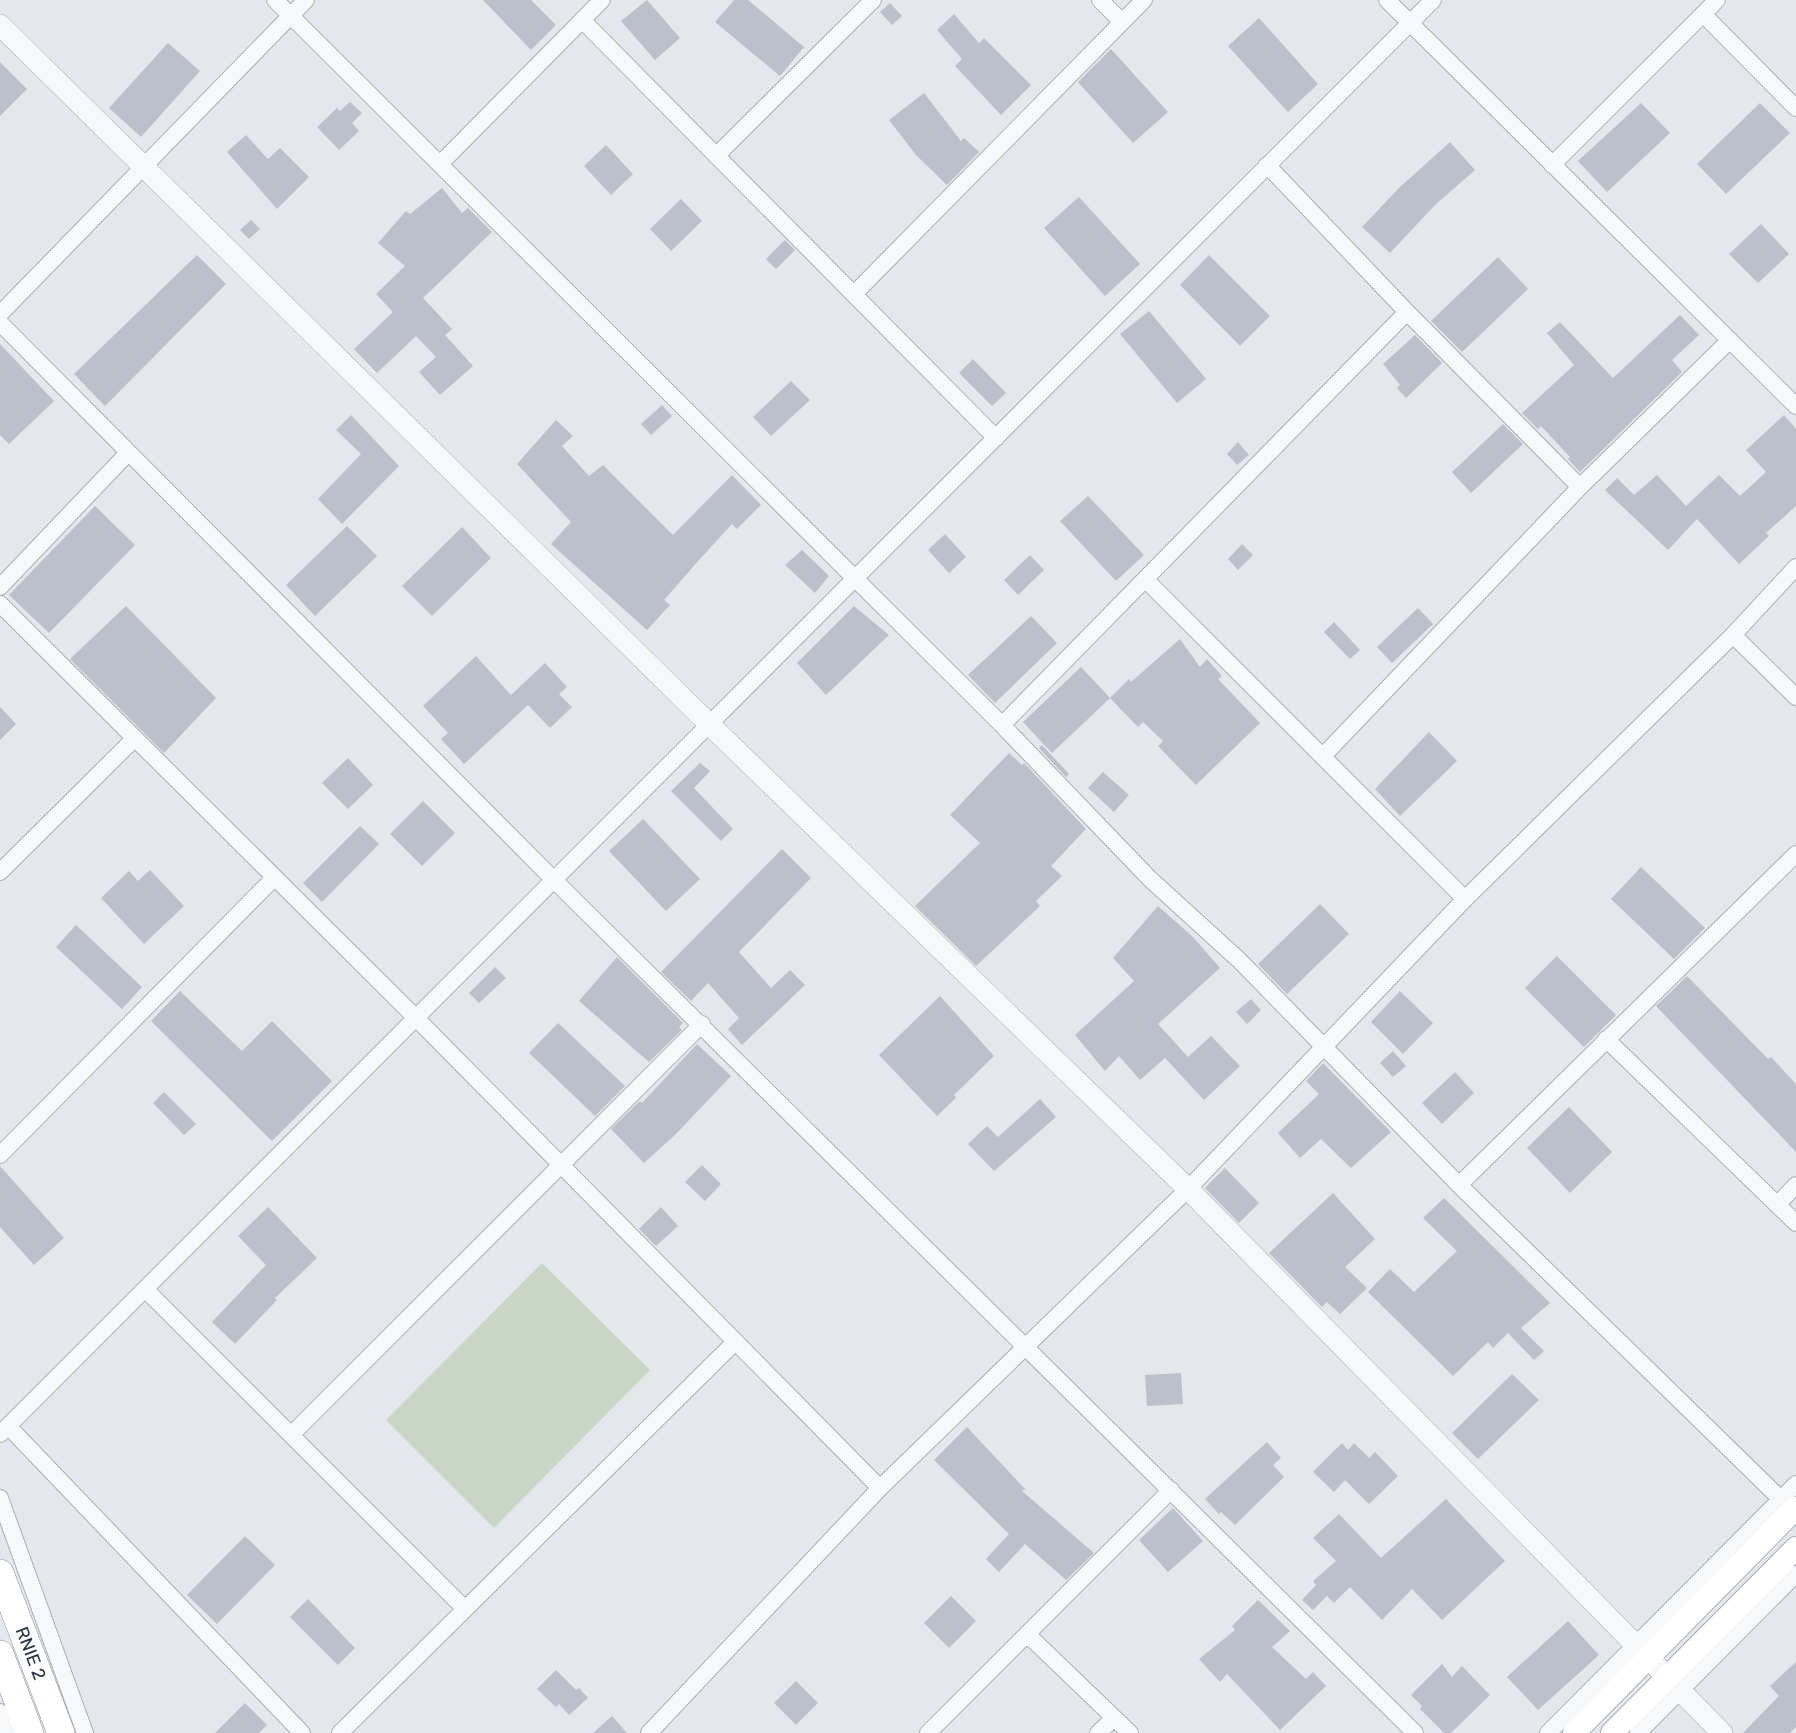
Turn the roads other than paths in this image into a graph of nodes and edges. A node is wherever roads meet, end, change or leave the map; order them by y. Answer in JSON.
{"nodes":[{"id":1,"x":275,"y":0,"type":"edge"},
{"id":2,"x":306,"y":0,"type":"edge"},
{"id":3,"x":602,"y":0,"type":"edge"},
{"id":4,"x":873,"y":0,"type":"edge"},
{"id":5,"x":1100,"y":0,"type":"edge"},
{"id":6,"x":1144,"y":0,"type":"edge"},
{"id":7,"x":1387,"y":0,"type":"edge"},
{"id":8,"x":1433,"y":0,"type":"edge"},
{"id":9,"x":1717,"y":0,"type":"edge"},
{"id":10,"x":1703,"y":14,"type":"junction"},
{"id":11,"x":291,"y":15,"type":"junction"},
{"id":12,"x":582,"y":20,"type":"junction"},
{"id":13,"x":1122,"y":22,"type":"junction"},
{"id":14,"x":1410,"y":23,"type":"junction"},
{"id":15,"x":0,"y":25,"type":"edge"},
{"id":16,"x":1796,"y":108,"type":"edge"},
{"id":17,"x":716,"y":156,"type":"junction"},
{"id":18,"x":440,"y":164,"type":"junction"},
{"id":19,"x":1268,"y":165,"type":"junction"},
{"id":20,"x":1552,"y":165,"type":"junction"},
{"id":21,"x":143,"y":167,"type":"junction"},
{"id":22,"x":854,"y":294,"type":"junction"},
{"id":23,"x":1407,"y":312,"type":"junction"},
{"id":24,"x":0,"y":314,"type":"edge"},
{"id":25,"x":0,"y":323,"type":"edge"},
{"id":26,"x":1730,"y":340,"type":"junction"},
{"id":27,"x":1796,"y":406,"type":"edge"},
{"id":28,"x":996,"y":438,"type":"junction"},
{"id":29,"x":128,"y":453,"type":"junction"},
{"id":30,"x":1580,"y":487,"type":"junction"},
{"id":31,"x":1796,"y":567,"type":"edge"},
{"id":32,"x":855,"y":578,"type":"junction"},
{"id":33,"x":1145,"y":579,"type":"junction"},
{"id":34,"x":0,"y":586,"type":"edge"},
{"id":35,"x":0,"y":604,"type":"edge"},
{"id":36,"x":1733,"y":635,"type":"junction"},
{"id":37,"x":1796,"y":697,"type":"edge"},
{"id":38,"x":709,"y":724,"type":"junction"},
{"id":39,"x":1002,"y":725,"type":"junction"},
{"id":40,"x":134,"y":739,"type":"junction"},
{"id":41,"x":1323,"y":756,"type":"junction"},
{"id":42,"x":1796,"y":854,"type":"edge"},
{"id":43,"x":0,"y":872,"type":"edge"},
{"id":44,"x":274,"y":878,"type":"junction"},
{"id":45,"x":554,"y":880,"type":"junction"},
{"id":46,"x":1465,"y":899,"type":"junction"},
{"id":47,"x":416,"y":1018,"type":"junction"},
{"id":48,"x":702,"y":1024,"type":"junction"},
{"id":49,"x":1606,"y":1039,"type":"junction"},
{"id":50,"x":1324,"y":1046,"type":"junction"},
{"id":51,"x":0,"y":1155,"type":"edge"},
{"id":52,"x":561,"y":1165,"type":"junction"},
{"id":53,"x":1458,"y":1185,"type":"junction"},
{"id":54,"x":1796,"y":1185,"type":"edge"},
{"id":55,"x":1188,"y":1190,"type":"junction"},
{"id":56,"x":1777,"y":1205,"type":"junction"},
{"id":57,"x":1796,"y":1223,"type":"edge"},
{"id":58,"x":145,"y":1289,"type":"junction"},
{"id":59,"x":735,"y":1342,"type":"junction"},
{"id":60,"x":1026,"y":1347,"type":"junction"},
{"id":61,"x":4,"y":1430,"type":"edge"},
{"id":62,"x":291,"y":1435,"type":"junction"},
{"id":63,"x":1796,"y":1484,"type":"edge"},
{"id":64,"x":880,"y":1488,"type":"junction"},
{"id":65,"x":1171,"y":1490,"type":"junction"},
{"id":66,"x":0,"y":1498,"type":"edge"},
{"id":67,"x":1790,"y":1506,"type":"edge"},
{"id":68,"x":1796,"y":1548,"type":"edge"},
{"id":69,"x":0,"y":1573,"type":"edge"},
{"id":70,"x":1796,"y":1574,"type":"edge"},
{"id":71,"x":464,"y":1608,"type":"junction"},
{"id":72,"x":1027,"y":1634,"type":"junction"},
{"id":73,"x":1642,"y":1652,"type":"junction"},
{"id":74,"x":0,"y":1654,"type":"edge"},
{"id":75,"x":1674,"y":1684,"type":"junction"},
{"id":76,"x":0,"y":1712,"type":"edge"},
{"id":77,"x":1114,"y":1718,"type":"junction"},
{"id":78,"x":11,"y":1731,"type":"edge"},
{"id":79,"x":61,"y":1733,"type":"edge"},
{"id":80,"x":85,"y":1733,"type":"edge"},
{"id":81,"x":302,"y":1733,"type":"edge"},
{"id":82,"x":339,"y":1733,"type":"edge"},
{"id":83,"x":649,"y":1733,"type":"edge"},
{"id":84,"x":928,"y":1733,"type":"edge"},
{"id":85,"x":1098,"y":1733,"type":"edge"},
{"id":86,"x":1130,"y":1733,"type":"edge"},
{"id":87,"x":1415,"y":1733,"type":"edge"},
{"id":88,"x":1548,"y":1733,"type":"edge"},
{"id":89,"x":1574,"y":1733,"type":"edge"},
{"id":90,"x":1612,"y":1733,"type":"edge"},
{"id":91,"x":1638,"y":1733,"type":"edge"},
{"id":92,"x":1722,"y":1733,"type":"edge"}],
"edges":[{"from":1,"to":11,"type":"street"},
{"from":2,"to":11,"type":"street"},
{"from":3,"to":12,"type":"street"},
{"from":4,"to":17,"type":"street"},
{"from":5,"to":13,"type":"street"},
{"from":6,"to":13,"type":"street"},
{"from":7,"to":14,"type":"street"},
{"from":8,"to":14,"type":"street"},
{"from":9,"to":10,"type":"street"},
{"from":10,"to":16,"type":"street"},
{"from":10,"to":20,"type":"street"},
{"from":11,"to":18,"type":"street"},
{"from":11,"to":21,"type":"street"},
{"from":12,"to":17,"type":"street"},
{"from":12,"to":18,"type":"street"},
{"from":13,"to":22,"type":"street"},
{"from":14,"to":19,"type":"street"},
{"from":14,"to":20,"type":"street"},
{"from":15,"to":21,"type":"street"},
{"from":17,"to":22,"type":"street"},
{"from":18,"to":32,"type":"street"},
{"from":19,"to":23,"type":"street"},
{"from":19,"to":28,"type":"street"},
{"from":20,"to":26,"type":"street"},
{"from":21,"to":24,"type":"street"},
{"from":21,"to":38,"type":"street"},
{"from":22,"to":28,"type":"street"},
{"from":23,"to":30,"type":"street"},
{"from":23,"to":33,"type":"street"},
{"from":25,"to":29,"type":"street"},
{"from":26,"to":27,"type":"street"},
{"from":26,"to":30,"type":"street"},
{"from":28,"to":32,"type":"street"},
{"from":29,"to":34,"type":"street"},
{"from":29,"to":45,"type":"street"},
{"from":30,"to":41,"type":"street"},
{"from":31,"to":36,"type":"street"},
{"from":32,"to":38,"type":"street"},
{"from":32,"to":39,"type":"street"},
{"from":33,"to":39,"type":"street"},
{"from":33,"to":41,"type":"street"},
{"from":35,"to":40,"type":"street"},
{"from":36,"to":37,"type":"street"},
{"from":36,"to":46,"type":"street"},
{"from":38,"to":45,"type":"street"},
{"from":38,"to":55,"type":"street"},
{"from":39,"to":50,"type":"street"},
{"from":40,"to":43,"type":"street"},
{"from":40,"to":44,"type":"street"},
{"from":41,"to":46,"type":"street"},
{"from":42,"to":49,"type":"street"},
{"from":44,"to":47,"type":"street"},
{"from":44,"to":51,"type":"street"},
{"from":45,"to":47,"type":"street"},
{"from":45,"to":48,"type":"street"},
{"from":46,"to":50,"type":"street"},
{"from":47,"to":52,"type":"street"},
{"from":47,"to":58,"type":"street"},
{"from":48,"to":52,"type":"street"},
{"from":48,"to":60,"type":"street"},
{"from":49,"to":53,"type":"street"},
{"from":49,"to":56,"type":"street"},
{"from":50,"to":53,"type":"street"},
{"from":50,"to":55,"type":"street"},
{"from":52,"to":59,"type":"street"},
{"from":52,"to":62,"type":"street"},
{"from":53,"to":67,"type":"street"},
{"from":54,"to":56,"type":"street"},
{"from":55,"to":60,"type":"street"},
{"from":55,"to":73,"type":"street"},
{"from":56,"to":57,"type":"street"},
{"from":58,"to":61,"type":"street"},
{"from":58,"to":62,"type":"street"},
{"from":59,"to":64,"type":"street"},
{"from":59,"to":71,"type":"street"},
{"from":60,"to":64,"type":"street"},
{"from":60,"to":65,"type":"street"},
{"from":61,"to":81,"type":"street"},
{"from":62,"to":71,"type":"street"},
{"from":63,"to":67,"type":"street"},
{"from":64,"to":83,"type":"street"},
{"from":65,"to":72,"type":"street"},
{"from":65,"to":87,"type":"street"},
{"from":66,"to":80,"type":"street"},
{"from":67,"to":73,"type":"main road"},
{"from":68,"to":75,"type":"main road"},
{"from":69,"to":79,"type":"highway","name":"RNIE 2","number":"RNIE 2"},
{"from":70,"to":75,"type":"street"},
{"from":71,"to":82,"type":"street"},
{"from":72,"to":77,"type":"street"},
{"from":72,"to":84,"type":"street"},
{"from":73,"to":75,"type":"street"},
{"from":73,"to":88,"type":"street"},
{"from":73,"to":89,"type":"main road"},
{"from":74,"to":78,"type":"highway","name":"RNIE 2","number":"RNIE 2"},
{"from":75,"to":90,"type":"main road"},
{"from":75,"to":91,"type":"street"},
{"from":75,"to":92,"type":"street"},
{"from":76,"to":78,"type":"street"},
{"from":77,"to":85,"type":"street"},
{"from":77,"to":86,"type":"street"}]}
